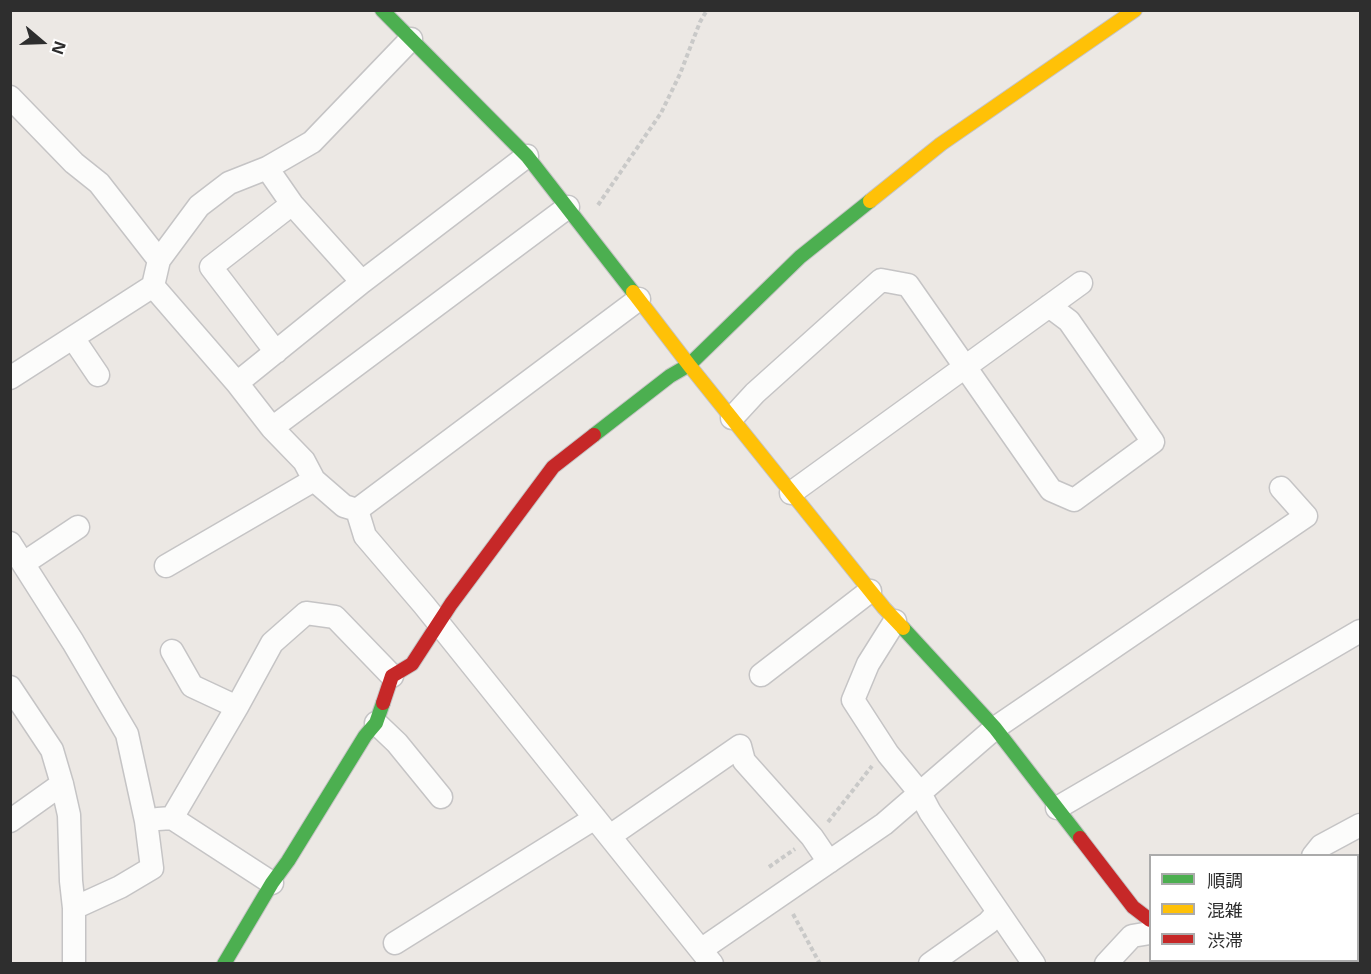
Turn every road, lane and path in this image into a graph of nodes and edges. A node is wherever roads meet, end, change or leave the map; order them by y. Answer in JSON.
{"nodes":[{"id":1,"x":382,"y":10,"type":"edge"},
{"id":2,"x":707,"y":10,"type":"edge"},
{"id":3,"x":1135,"y":10,"type":"edge"},
{"id":4,"x":411,"y":39,"type":"junction"},
{"id":5,"x":10,"y":97,"type":"edge"},
{"id":6,"x":527,"y":156,"type":"junction"},
{"id":7,"x":267,"y":168,"type":"junction"},
{"id":8,"x":292,"y":204,"type":"junction"},
{"id":9,"x":575,"y":215,"type":"junction"},
{"id":10,"x":159,"y":260,"type":"junction"},
{"id":11,"x":362,"y":282,"type":"junction"},
{"id":12,"x":1081,"y":283,"type":"dead end"},
{"id":13,"x":153,"y":286,"type":"junction"},
{"id":14,"x":639,"y":299,"type":"junction"},
{"id":15,"x":1049,"y":306,"type":"junction"},
{"id":16,"x":73,"y":338,"type":"junction"},
{"id":17,"x":276,"y":352,"type":"junction"},
{"id":18,"x":689,"y":365,"type":"junction"},
{"id":19,"x":964,"y":368,"type":"junction"},
{"id":20,"x":98,"y":375,"type":"dead end"},
{"id":21,"x":10,"y":378,"type":"edge"},
{"id":22,"x":237,"y":383,"type":"junction"},
{"id":23,"x":732,"y":418,"type":"junction"},
{"id":24,"x":272,"y":428,"type":"junction"},
{"id":25,"x":314,"y":480,"type":"junction"},
{"id":26,"x":1281,"y":488,"type":"dead end"},
{"id":27,"x":791,"y":493,"type":"junction"},
{"id":28,"x":357,"y":510,"type":"junction"},
{"id":29,"x":78,"y":527,"type":"dead end"},
{"id":30,"x":10,"y":543,"type":"edge"},
{"id":31,"x":24,"y":563,"type":"junction"},
{"id":32,"x":166,"y":566,"type":"dead end"},
{"id":33,"x":870,"y":591,"type":"junction"},
{"id":34,"x":895,"y":621,"type":"junction"},
{"id":35,"x":437,"y":623,"type":"junction"},
{"id":36,"x":1360,"y":631,"type":"edge"},
{"id":37,"x":172,"y":651,"type":"dead end"},
{"id":38,"x":761,"y":675,"type":"dead end"},
{"id":39,"x":392,"y":676,"type":"junction"},
{"id":40,"x":10,"y":687,"type":"edge"},
{"id":41,"x":237,"y":707,"type":"junction"},
{"id":42,"x":376,"y":723,"type":"junction"},
{"id":43,"x":995,"y":728,"type":"junction"},
{"id":44,"x":888,"y":754,"type":"junction"},
{"id":45,"x":62,"y":784,"type":"junction"},
{"id":46,"x":920,"y":793,"type":"junction"},
{"id":47,"x":441,"y":797,"type":"dead end"},
{"id":48,"x":1057,"y":808,"type":"junction"},
{"id":49,"x":172,"y":818,"type":"junction"},
{"id":50,"x":595,"y":818,"type":"junction"},
{"id":51,"x":10,"y":821,"type":"edge"},
{"id":52,"x":146,"y":821,"type":"junction"},
{"id":53,"x":1360,"y":825,"type":"edge"},
{"id":54,"x":610,"y":836,"type":"junction"},
{"id":55,"x":812,"y":837,"type":"junction"},
{"id":56,"x":1314,"y":854,"type":"edge"},
{"id":57,"x":829,"y":862,"type":"junction"},
{"id":58,"x":769,"y":867,"type":"dead end"},
{"id":59,"x":272,"y":883,"type":"junction"},
{"id":60,"x":783,"y":894,"type":"junction"},
{"id":61,"x":74,"y":908,"type":"junction"},
{"id":62,"x":999,"y":912,"type":"junction"},
{"id":63,"x":1149,"y":919,"type":"edge"},
{"id":64,"x":1149,"y":933,"type":"edge"},
{"id":65,"x":395,"y":943,"type":"dead end"},
{"id":66,"x":707,"y":956,"type":"edge"},
{"id":67,"x":74,"y":963,"type":"edge"},
{"id":68,"x":226,"y":963,"type":"edge"},
{"id":69,"x":820,"y":963,"type":"edge"},
{"id":70,"x":930,"y":963,"type":"edge"},
{"id":71,"x":1034,"y":963,"type":"edge"},
{"id":72,"x":1106,"y":963,"type":"edge"}],
"edges":[{"from":1,"to":4,"type":"street"},
{"from":2,"to":9,"type":"path"},
{"from":3,"to":18,"type":"street"},
{"from":4,"to":6,"type":"street"},
{"from":4,"to":7,"type":"street"},
{"from":5,"to":10,"type":"street"},
{"from":6,"to":9,"type":"street"},
{"from":6,"to":11,"type":"street"},
{"from":7,"to":8,"type":"street"},
{"from":7,"to":10,"type":"street"},
{"from":8,"to":11,"type":"street"},
{"from":8,"to":17,"type":"street"},
{"from":9,"to":14,"type":"street"},
{"from":9,"to":24,"type":"street"},
{"from":10,"to":13,"type":"street"},
{"from":11,"to":17,"type":"street"},
{"from":12,"to":15,"type":"street"},
{"from":13,"to":16,"type":"street"},
{"from":13,"to":22,"type":"street"},
{"from":14,"to":18,"type":"street"},
{"from":14,"to":28,"type":"street"},
{"from":15,"to":19,"type":"street"},
{"from":15,"to":19,"type":"street"},
{"from":16,"to":20,"type":"street"},
{"from":16,"to":21,"type":"street"},
{"from":17,"to":22,"type":"street"},
{"from":18,"to":23,"type":"street"},
{"from":18,"to":35,"type":"street"},
{"from":19,"to":23,"type":"street"},
{"from":19,"to":27,"type":"street"},
{"from":22,"to":24,"type":"street"},
{"from":23,"to":27,"type":"street"},
{"from":24,"to":25,"type":"street"},
{"from":25,"to":28,"type":"street"},
{"from":25,"to":32,"type":"street"},
{"from":26,"to":43,"type":"street"},
{"from":27,"to":33,"type":"street"},
{"from":28,"to":35,"type":"street"},
{"from":29,"to":31,"type":"street"},
{"from":30,"to":31,"type":"street"},
{"from":31,"to":52,"type":"street"},
{"from":33,"to":34,"type":"street"},
{"from":33,"to":38,"type":"street"},
{"from":34,"to":43,"type":"street"},
{"from":34,"to":44,"type":"street"},
{"from":35,"to":39,"type":"street"},
{"from":35,"to":50,"type":"street"},
{"from":36,"to":48,"type":"street"},
{"from":37,"to":41,"type":"street"},
{"from":39,"to":41,"type":"street"},
{"from":39,"to":42,"type":"street"},
{"from":40,"to":45,"type":"street"},
{"from":41,"to":49,"type":"street"},
{"from":42,"to":47,"type":"street"},
{"from":42,"to":59,"type":"street"},
{"from":43,"to":46,"type":"street"},
{"from":43,"to":48,"type":"street"},
{"from":44,"to":46,"type":"street"},
{"from":44,"to":55,"type":"path"},
{"from":45,"to":51,"type":"street"},
{"from":45,"to":61,"type":"street"},
{"from":46,"to":57,"type":"street"},
{"from":46,"to":62,"type":"street"},
{"from":48,"to":63,"type":"street"},
{"from":49,"to":52,"type":"street"},
{"from":49,"to":59,"type":"street"},
{"from":50,"to":54,"type":"street"},
{"from":50,"to":65,"type":"street"},
{"from":52,"to":61,"type":"street"},
{"from":53,"to":56,"type":"street"},
{"from":54,"to":55,"type":"street"},
{"from":54,"to":66,"type":"street"},
{"from":55,"to":57,"type":"street"},
{"from":55,"to":58,"type":"path"},
{"from":57,"to":60,"type":"street"},
{"from":59,"to":68,"type":"street"},
{"from":60,"to":66,"type":"street"},
{"from":60,"to":69,"type":"path"},
{"from":61,"to":67,"type":"street"},
{"from":62,"to":70,"type":"street"},
{"from":62,"to":71,"type":"street"},
{"from":64,"to":72,"type":"street"}]}
